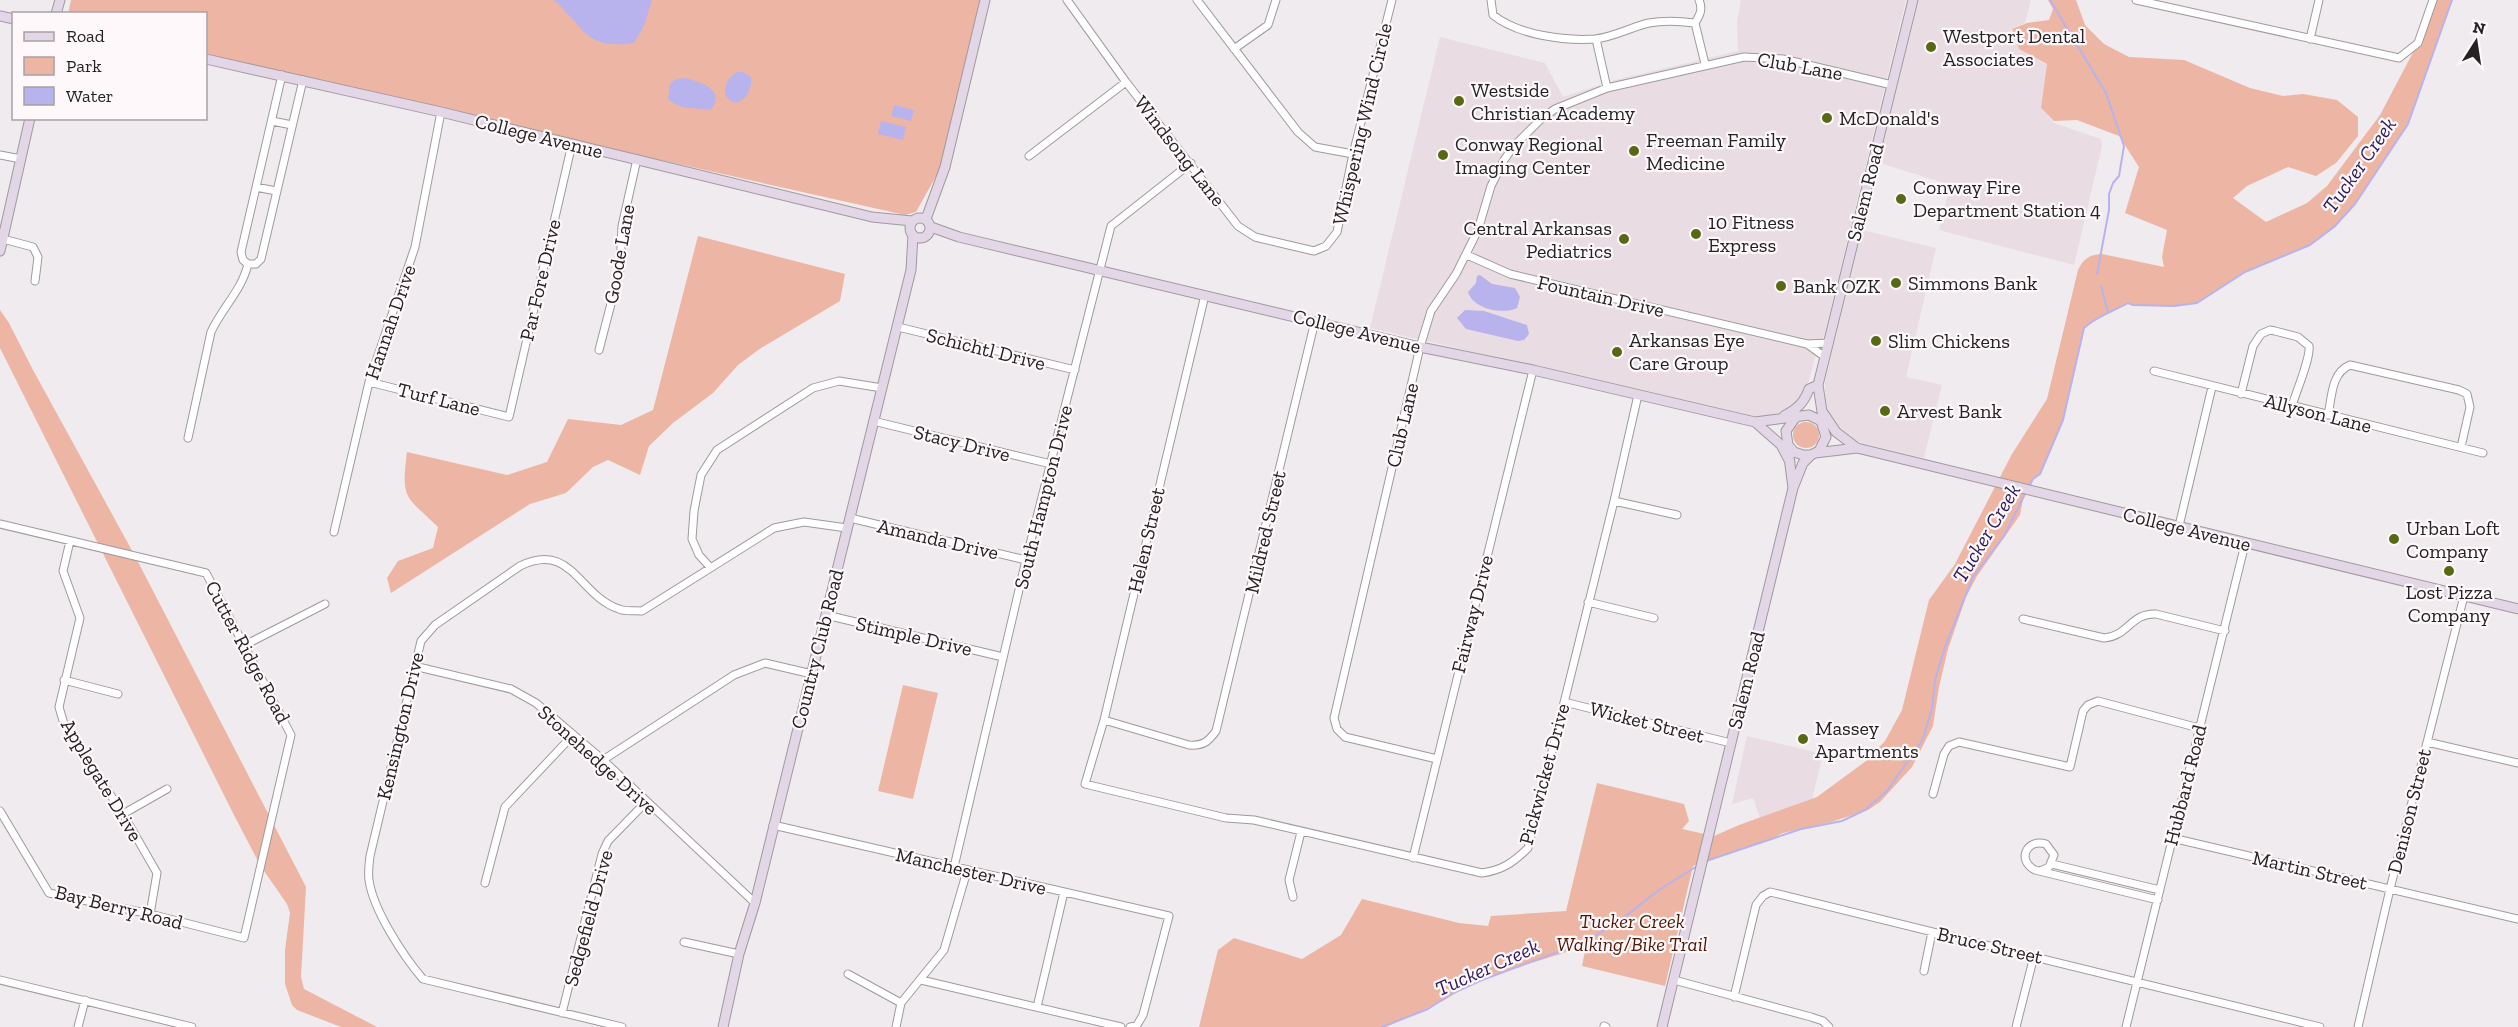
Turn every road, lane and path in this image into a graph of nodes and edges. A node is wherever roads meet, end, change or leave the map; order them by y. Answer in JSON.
{"nodes":[{"id":1,"x":985,"y":0,"type":"edge"},
{"id":2,"x":1067,"y":0,"type":"edge"},
{"id":3,"x":1197,"y":0,"type":"edge"},
{"id":4,"x":1276,"y":0,"type":"edge"},
{"id":5,"x":1392,"y":0,"type":"edge"},
{"id":6,"x":1491,"y":0,"type":"edge"},
{"id":7,"x":1699,"y":0,"type":"edge"},
{"id":8,"x":1913,"y":0,"type":"edge"},
{"id":9,"x":2136,"y":0,"type":"edge"},
{"id":10,"x":2319,"y":0,"type":"edge"},
{"id":11,"x":2433,"y":0,"type":"edge"},
{"id":12,"x":1695,"y":22,"type":"junction"},
{"id":13,"x":1596,"y":39,"type":"junction"},
{"id":14,"x":2310,"y":39,"type":"junction"},
{"id":15,"x":1234,"y":49,"type":"junction"},
{"id":16,"x":207,"y":59,"type":"edge"},
{"id":17,"x":1705,"y":64,"type":"junction"},
{"id":18,"x":282,"y":75,"type":"junction"},
{"id":19,"x":303,"y":80,"type":"junction"},
{"id":20,"x":1126,"y":82,"type":"junction"},
{"id":21,"x":1892,"y":85,"type":"junction"},
{"id":22,"x":1607,"y":88,"type":"junction"},
{"id":23,"x":441,"y":112,"type":"junction"},
{"id":24,"x":30,"y":120,"type":"edge"},
{"id":25,"x":272,"y":121,"type":"junction"},
{"id":26,"x":292,"y":125,"type":"junction"},
{"id":27,"x":572,"y":144,"type":"junction"},
{"id":28,"x":1353,"y":154,"type":"junction"},
{"id":29,"x":0,"y":155,"type":"edge"},
{"id":30,"x":1029,"y":156,"type":"dead end"},
{"id":31,"x":21,"y":159,"type":"junction"},
{"id":32,"x":637,"y":159,"type":"junction"},
{"id":33,"x":1191,"y":163,"type":"junction"},
{"id":34,"x":256,"y":187,"type":"junction"},
{"id":35,"x":276,"y":191,"type":"junction"},
{"id":36,"x":920,"y":228,"type":"junction"},
{"id":37,"x":3,"y":239,"type":"junction"},
{"id":38,"x":1326,"y":246,"type":"joint"},
{"id":39,"x":0,"y":250,"type":"edge"},
{"id":40,"x":1467,"y":255,"type":"junction"},
{"id":41,"x":248,"y":264,"type":"junction"},
{"id":42,"x":1100,"y":270,"type":"junction"},
{"id":43,"x":35,"y":281,"type":"dead end"},
{"id":44,"x":1205,"y":295,"type":"junction"},
{"id":45,"x":1315,"y":321,"type":"junction"},
{"id":46,"x":898,"y":327,"type":"junction"},
{"id":47,"x":1828,"y":343,"type":"junction"},
{"id":48,"x":1807,"y":344,"type":"junction"},
{"id":49,"x":1420,"y":347,"type":"junction"},
{"id":50,"x":599,"y":350,"type":"dead end"},
{"id":51,"x":1825,"y":357,"type":"junction"},
{"id":52,"x":1075,"y":370,"type":"junction"},
{"id":53,"x":1533,"y":370,"type":"junction"},
{"id":54,"x":2154,"y":371,"type":"dead end"},
{"id":55,"x":369,"y":382,"type":"junction"},
{"id":56,"x":882,"y":387,"type":"junction"},
{"id":57,"x":1816,"y":387,"type":"junction"},
{"id":58,"x":2212,"y":387,"type":"junction"},
{"id":59,"x":2241,"y":394,"type":"junction"},
{"id":60,"x":1638,"y":395,"type":"junction"},
{"id":61,"x":2292,"y":406,"type":"junction"},
{"id":62,"x":1823,"y":414,"type":"junction"},
{"id":63,"x":2328,"y":416,"type":"junction"},
{"id":64,"x":509,"y":417,"type":"joint"},
{"id":65,"x":1797,"y":417,"type":"junction"},
{"id":66,"x":1780,"y":419,"type":"junction"},
{"id":67,"x":873,"y":421,"type":"junction"},
{"id":68,"x":1757,"y":424,"type":"junction"},
{"id":69,"x":1824,"y":427,"type":"junction"},
{"id":70,"x":188,"y":438,"type":"dead end"},
{"id":71,"x":1788,"y":444,"type":"junction"},
{"id":72,"x":1855,"y":447,"type":"junction"},
{"id":73,"x":2461,"y":447,"type":"junction"},
{"id":74,"x":1817,"y":453,"type":"junction"},
{"id":75,"x":2483,"y":453,"type":"dead end"},
{"id":76,"x":1790,"y":462,"type":"junction"},
{"id":77,"x":1051,"y":464,"type":"junction"},
{"id":78,"x":1794,"y":485,"type":"junction"},
{"id":79,"x":1614,"y":501,"type":"junction"},
{"id":80,"x":1677,"y":515,"type":"dead end"},
{"id":81,"x":850,"y":518,"type":"junction"},
{"id":82,"x":0,"y":524,"type":"edge"},
{"id":83,"x":2179,"y":526,"type":"junction"},
{"id":84,"x":847,"y":528,"type":"junction"},
{"id":85,"x":334,"y":532,"type":"dead end"},
{"id":86,"x":70,"y":541,"type":"junction"},
{"id":87,"x":2245,"y":544,"type":"junction"},
{"id":88,"x":1026,"y":560,"type":"junction"},
{"id":89,"x":710,"y":567,"type":"junction"},
{"id":90,"x":2464,"y":596,"type":"junction"},
{"id":91,"x":1588,"y":602,"type":"junction"},
{"id":92,"x":325,"y":604,"type":"dead end"},
{"id":93,"x":2518,"y":609,"type":"edge"},
{"id":94,"x":826,"y":615,"type":"junction"},
{"id":95,"x":1654,"y":618,"type":"dead end"},
{"id":96,"x":2023,"y":619,"type":"dead end"},
{"id":97,"x":2224,"y":631,"type":"junction"},
{"id":98,"x":246,"y":645,"type":"junction"},
{"id":99,"x":1003,"y":657,"type":"junction"},
{"id":100,"x":414,"y":666,"type":"junction"},
{"id":101,"x":812,"y":674,"type":"junction"},
{"id":102,"x":64,"y":680,"type":"junction"},
{"id":103,"x":118,"y":694,"type":"dead end"},
{"id":104,"x":1564,"y":702,"type":"junction"},
{"id":105,"x":1104,"y":720,"type":"junction"},
{"id":106,"x":2199,"y":728,"type":"junction"},
{"id":107,"x":573,"y":735,"type":"junction"},
{"id":108,"x":1731,"y":742,"type":"junction"},
{"id":109,"x":2427,"y":742,"type":"junction"},
{"id":110,"x":1437,"y":759,"type":"junction"},
{"id":111,"x":603,"y":760,"type":"junction"},
{"id":112,"x":2518,"y":763,"type":"edge"},
{"id":113,"x":1085,"y":784,"type":"joint"},
{"id":114,"x":167,"y":789,"type":"dead end"},
{"id":115,"x":1933,"y":794,"type":"dead end"},
{"id":116,"x":646,"y":802,"type":"junction"},
{"id":117,"x":0,"y":812,"type":"edge"},
{"id":118,"x":123,"y":814,"type":"junction"},
{"id":119,"x":773,"y":825,"type":"junction"},
{"id":120,"x":1301,"y":832,"type":"junction"},
{"id":121,"x":2172,"y":838,"type":"junction"},
{"id":122,"x":1413,"y":858,"type":"junction"},
{"id":123,"x":2052,"y":864,"type":"junction"},
{"id":124,"x":954,"y":867,"type":"junction"},
{"id":125,"x":968,"y":871,"type":"junction"},
{"id":126,"x":2040,"y":871,"type":"junction"},
{"id":127,"x":485,"y":883,"type":"dead end"},
{"id":128,"x":2390,"y":889,"type":"junction"},
{"id":129,"x":2160,"y":890,"type":"junction"},
{"id":130,"x":1064,"y":892,"type":"junction"},
{"id":131,"x":1293,"y":897,"type":"dead end"},
{"id":132,"x":2158,"y":900,"type":"junction"},
{"id":133,"x":755,"y":903,"type":"junction"},
{"id":134,"x":150,"y":914,"type":"junction"},
{"id":135,"x":2518,"y":919,"type":"edge"},
{"id":136,"x":1932,"y":932,"type":"junction"},
{"id":137,"x":244,"y":938,"type":"joint"},
{"id":138,"x":684,"y":942,"type":"dead end"},
{"id":139,"x":739,"y":954,"type":"junction"},
{"id":140,"x":2034,"y":956,"type":"junction"},
{"id":141,"x":1924,"y":971,"type":"dead end"},
{"id":142,"x":848,"y":974,"type":"dead end"},
{"id":143,"x":0,"y":980,"type":"edge"},
{"id":144,"x":921,"y":980,"type":"junction"},
{"id":145,"x":1674,"y":980,"type":"junction"},
{"id":146,"x":2137,"y":981,"type":"junction"},
{"id":147,"x":1734,"y":997,"type":"junction"},
{"id":148,"x":85,"y":1000,"type":"junction"},
{"id":149,"x":901,"y":1003,"type":"junction"},
{"id":150,"x":1037,"y":1007,"type":"junction"},
{"id":151,"x":562,"y":1012,"type":"junction"},
{"id":152,"x":78,"y":1027,"type":"edge"},
{"id":153,"x":192,"y":1027,"type":"edge"},
{"id":154,"x":622,"y":1027,"type":"edge"},
{"id":155,"x":723,"y":1027,"type":"edge"},
{"id":156,"x":896,"y":1027,"type":"edge"},
{"id":157,"x":1121,"y":1027,"type":"edge"},
{"id":158,"x":1130,"y":1027,"type":"edge"},
{"id":159,"x":1662,"y":1027,"type":"edge"},
{"id":160,"x":1829,"y":1027,"type":"edge"},
{"id":161,"x":2016,"y":1027,"type":"edge"},
{"id":162,"x":2126,"y":1027,"type":"edge"},
{"id":163,"x":2320,"y":1027,"type":"edge"},
{"id":164,"x":2358,"y":1027,"type":"edge"}],
"edges":[{"from":1,"to":36,"type":"street","name":"Country Club Road"},
{"from":2,"to":20,"type":"street","name":"Windsong Lane"},
{"from":3,"to":15,"type":"street"},
{"from":4,"to":15,"type":"street"},
{"from":5,"to":28,"type":"street","name":"Whispering Wind Circle"},
{"from":6,"to":13,"type":"street"},
{"from":7,"to":12,"type":"street"},
{"from":8,"to":21,"type":"street","name":"Salem Road"},
{"from":9,"to":14,"type":"street"},
{"from":10,"to":14,"type":"street"},
{"from":11,"to":14,"type":"street"},
{"from":12,"to":13,"type":"street"},
{"from":12,"to":17,"type":"street"},
{"from":13,"to":22,"type":"street"},
{"from":15,"to":28,"type":"street"},
{"from":16,"to":18,"type":"street","name":"College Avenue"},
{"from":17,"to":21,"type":"street","name":"Club Lane"},
{"from":17,"to":22,"type":"street","name":"Club Lane"},
{"from":18,"to":19,"type":"street","name":"College Avenue"},
{"from":18,"to":25,"type":"street"},
{"from":19,"to":23,"type":"street","name":"College Avenue"},
{"from":19,"to":26,"type":"street"},
{"from":20,"to":30,"type":"street"},
{"from":20,"to":33,"type":"street","name":"Windsong Lane"},
{"from":21,"to":47,"type":"street","name":"Salem Road"},
{"from":22,"to":40,"type":"street","name":"Club Lane"},
{"from":23,"to":27,"type":"street","name":"College Avenue"},
{"from":23,"to":55,"type":"street","name":"Hannah Drive"},
{"from":24,"to":31,"type":"street"},
{"from":25,"to":26,"type":"street"},
{"from":25,"to":34,"type":"street"},
{"from":26,"to":35,"type":"street"},
{"from":27,"to":32,"type":"street","name":"College Avenue"},
{"from":27,"to":64,"type":"street","name":"Par Fore Drive"},
{"from":28,"to":38,"type":"street","name":"Whispering Wind Circle"},
{"from":29,"to":31,"type":"street"},
{"from":31,"to":37,"type":"street"},
{"from":32,"to":36,"type":"street","name":"College Avenue"},
{"from":32,"to":50,"type":"street","name":"Goode Lane"},
{"from":33,"to":38,"type":"street","name":"Windsong Lane"},
{"from":33,"to":42,"type":"street","name":"South Hampton Drive"},
{"from":34,"to":35,"type":"street"},
{"from":34,"to":41,"type":"street"},
{"from":35,"to":41,"type":"street"},
{"from":36,"to":42,"type":"street","name":"College Avenue"},
{"from":36,"to":46,"type":"street","name":"Country Club Road"},
{"from":37,"to":39,"type":"street"},
{"from":37,"to":43,"type":"street"},
{"from":40,"to":48,"type":"street","name":"Fountain Drive"},
{"from":40,"to":49,"type":"street","name":"Club Lane"},
{"from":41,"to":70,"type":"street"},
{"from":42,"to":44,"type":"street","name":"College Avenue"},
{"from":42,"to":52,"type":"street","name":"South Hampton Drive"},
{"from":44,"to":45,"type":"street","name":"College Avenue"},
{"from":44,"to":105,"type":"street","name":"Helen Street"},
{"from":45,"to":49,"type":"street","name":"College Avenue"},
{"from":45,"to":105,"type":"street","name":"Mildred Street"},
{"from":46,"to":52,"type":"street","name":"Schichtl Drive"},
{"from":46,"to":56,"type":"street","name":"Country Club Road"},
{"from":47,"to":48,"type":"street","name":"Fountain Drive"},
{"from":47,"to":51,"type":"street","name":"Salem Road"},
{"from":48,"to":51,"type":"street","name":"Fountain Drive"},
{"from":49,"to":53,"type":"street","name":"College Avenue"},
{"from":49,"to":110,"type":"street","name":"Club Lane"},
{"from":51,"to":57,"type":"street","name":"Salem Road"},
{"from":52,"to":77,"type":"street","name":"South Hampton Drive"},
{"from":53,"to":60,"type":"street","name":"College Avenue"},
{"from":53,"to":110,"type":"street","name":"Fairway Drive"},
{"from":54,"to":58,"type":"street","name":"Allyson Lane"},
{"from":55,"to":64,"type":"street","name":"Turf Lane"},
{"from":55,"to":85,"type":"street","name":"Hannah Drive"},
{"from":56,"to":67,"type":"street","name":"Country Club Road"},
{"from":56,"to":89,"type":"street"},
{"from":57,"to":62,"type":"street","name":"Salem Road"},
{"from":57,"to":65,"type":"street","name":"Salem Road"},
{"from":57,"to":66,"type":"street"},
{"from":58,"to":59,"type":"street","name":"Allyson Lane"},
{"from":58,"to":83,"type":"street"},
{"from":59,"to":61,"type":"street","name":"Allyson Lane"},
{"from":59,"to":61,"type":"street"},
{"from":60,"to":68,"type":"street","name":"College Avenue"},
{"from":60,"to":79,"type":"street","name":"Pickwicket Drive"},
{"from":61,"to":63,"type":"street","name":"Allyson Lane"},
{"from":62,"to":69,"type":"street","name":"Salem Road"},
{"from":62,"to":72,"type":"street"},
{"from":63,"to":73,"type":"street","name":"Allyson Lane"},
{"from":63,"to":73,"type":"street"},
{"from":65,"to":66,"type":"street","name":"College Avenue"},
{"from":65,"to":69,"type":"street"},
{"from":65,"to":71,"type":"street"},
{"from":66,"to":68,"type":"street","name":"College Avenue"},
{"from":67,"to":77,"type":"street","name":"Stacy Drive"},
{"from":67,"to":81,"type":"street","name":"Country Club Road"},
{"from":68,"to":71,"type":"street","name":"College Avenue"},
{"from":68,"to":76,"type":"street"},
{"from":69,"to":72,"type":"street","name":"College Avenue"},
{"from":69,"to":74,"type":"street"},
{"from":71,"to":74,"type":"street"},
{"from":71,"to":76,"type":"street","name":"Salem Road"},
{"from":72,"to":74,"type":"street","name":"College Avenue"},
{"from":72,"to":83,"type":"street","name":"College Avenue"},
{"from":73,"to":75,"type":"street","name":"Allyson Lane"},
{"from":74,"to":78,"type":"street","name":"Salem Road"},
{"from":76,"to":78,"type":"street","name":"Salem Road"},
{"from":77,"to":88,"type":"street","name":"South Hampton Drive"},
{"from":78,"to":108,"type":"street","name":"Salem Road"},
{"from":79,"to":80,"type":"street"},
{"from":79,"to":91,"type":"street","name":"Pickwicket Drive"},
{"from":81,"to":84,"type":"street","name":"Country Club Road"},
{"from":81,"to":88,"type":"street","name":"Amanda Drive"},
{"from":82,"to":86,"type":"street","name":"Cutter Ridge Road"},
{"from":83,"to":87,"type":"street","name":"College Avenue"},
{"from":84,"to":89,"type":"street","name":"Kensington Drive"},
{"from":84,"to":94,"type":"street","name":"Country Club Road"},
{"from":86,"to":98,"type":"street","name":"Cutter Ridge Road"},
{"from":86,"to":102,"type":"street","name":"Applegate Drive"},
{"from":87,"to":90,"type":"street","name":"College Avenue"},
{"from":87,"to":97,"type":"street","name":"Hubbard Road"},
{"from":88,"to":99,"type":"street","name":"South Hampton Drive"},
{"from":89,"to":100,"type":"street","name":"Kensington Drive"},
{"from":90,"to":93,"type":"street","name":"College Avenue"},
{"from":90,"to":109,"type":"street","name":"Denison Street"},
{"from":91,"to":95,"type":"street"},
{"from":91,"to":104,"type":"street","name":"Pickwicket Drive"},
{"from":92,"to":98,"type":"street"},
{"from":94,"to":99,"type":"street","name":"Stimple Drive"},
{"from":94,"to":101,"type":"street","name":"Country Club Road"},
{"from":96,"to":97,"type":"street"},
{"from":97,"to":106,"type":"street","name":"Hubbard Road"},
{"from":98,"to":137,"type":"street","name":"Cutter Ridge Road"},
{"from":99,"to":124,"type":"street","name":"South Hampton Drive"},
{"from":100,"to":107,"type":"street","name":"Stonehedge Drive"},
{"from":100,"to":151,"type":"street","name":"Kensington Drive"},
{"from":101,"to":111,"type":"street"},
{"from":101,"to":119,"type":"street","name":"Country Club Road"},
{"from":102,"to":103,"type":"street"},
{"from":102,"to":118,"type":"street","name":"Applegate Drive"},
{"from":104,"to":108,"type":"street","name":"Wicket Street"},
{"from":104,"to":122,"type":"street","name":"Pickwicket Drive"},
{"from":105,"to":113,"type":"street","name":"Helen Street"},
{"from":106,"to":115,"type":"street"},
{"from":106,"to":121,"type":"street","name":"Hubbard Road"},
{"from":107,"to":111,"type":"street","name":"Stonehedge Drive"},
{"from":107,"to":127,"type":"street"},
{"from":108,"to":145,"type":"street","name":"Salem Road"},
{"from":109,"to":112,"type":"street"},
{"from":109,"to":128,"type":"street","name":"Denison Street"},
{"from":110,"to":122,"type":"street","name":"Fairway Drive"},
{"from":111,"to":116,"type":"street","name":"Stonehedge Drive"},
{"from":113,"to":120,"type":"street","name":"Pickwicket Drive"},
{"from":114,"to":118,"type":"street"},
{"from":116,"to":133,"type":"street","name":"Stonehedge Drive"},
{"from":116,"to":151,"type":"street","name":"Sedgefield Drive"},
{"from":117,"to":134,"type":"street","name":"Bay Berry Road"},
{"from":118,"to":134,"type":"street","name":"Applegate Drive"},
{"from":119,"to":124,"type":"street","name":"Manchester Drive"},
{"from":119,"to":133,"type":"street","name":"Country Club Road"},
{"from":120,"to":122,"type":"street","name":"Pickwicket Drive"},
{"from":120,"to":131,"type":"street"},
{"from":121,"to":128,"type":"street","name":"Martin Street"},
{"from":121,"to":129,"type":"street","name":"Hubbard Road"},
{"from":123,"to":126,"type":"street"},
{"from":123,"to":126,"type":"street"},
{"from":123,"to":129,"type":"street"},
{"from":124,"to":125,"type":"street","name":"Manchester Drive"},
{"from":125,"to":130,"type":"street","name":"Manchester Drive"},
{"from":125,"to":144,"type":"street"},
{"from":126,"to":132,"type":"street"},
{"from":128,"to":135,"type":"street","name":"Martin Street"},
{"from":128,"to":164,"type":"street","name":"Denison Street"},
{"from":129,"to":132,"type":"street","name":"Hubbard Road"},
{"from":130,"to":150,"type":"street"},
{"from":130,"to":158,"type":"street","name":"Manchester Drive"},
{"from":132,"to":146,"type":"street","name":"Hubbard Road"},
{"from":133,"to":139,"type":"street","name":"Country Club Road"},
{"from":134,"to":137,"type":"street","name":"Bay Berry Road"},
{"from":136,"to":140,"type":"street","name":"Bruce Street"},
{"from":136,"to":141,"type":"street"},
{"from":136,"to":147,"type":"street","name":"Bruce Street"},
{"from":138,"to":139,"type":"street"},
{"from":139,"to":155,"type":"street","name":"Country Club Road"},
{"from":140,"to":146,"type":"street","name":"Bruce Street"},
{"from":140,"to":161,"type":"street"},
{"from":142,"to":149,"type":"street"},
{"from":143,"to":148,"type":"street"},
{"from":144,"to":149,"type":"street"},
{"from":144,"to":150,"type":"street"},
{"from":145,"to":147,"type":"street"},
{"from":145,"to":159,"type":"street","name":"Salem Road"},
{"from":146,"to":162,"type":"street","name":"Hubbard Road"},
{"from":146,"to":163,"type":"street","name":"Bruce Street"},
{"from":147,"to":160,"type":"street"},
{"from":148,"to":152,"type":"street"},
{"from":148,"to":153,"type":"street"},
{"from":149,"to":156,"type":"street"},
{"from":150,"to":157,"type":"street"},
{"from":151,"to":154,"type":"street","name":"Kensington Drive"}]}
